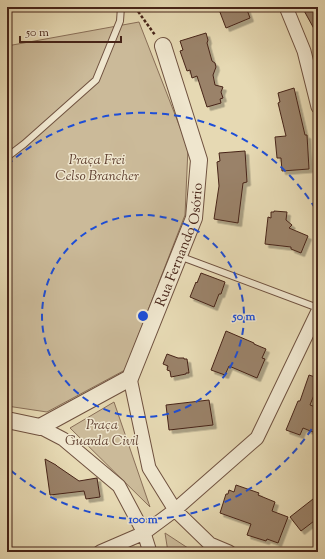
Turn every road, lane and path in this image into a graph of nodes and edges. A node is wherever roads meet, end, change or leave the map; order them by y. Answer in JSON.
{"nodes":[{"id":1,"x":121,"y":7,"type":"edge"},
{"id":2,"x":137,"y":7,"type":"edge"},
{"id":3,"x":286,"y":7,"type":"edge"},
{"id":4,"x":163,"y":46,"type":"joint"},
{"id":5,"x":318,"y":107,"type":"edge"},
{"id":6,"x":7,"y":157,"type":"edge"},
{"id":7,"x":179,"y":256,"type":"junction"},
{"id":8,"x":318,"y":309,"type":"edge"},
{"id":9,"x":130,"y":378,"type":"junction"},
{"id":10,"x":7,"y":420,"type":"edge"},
{"id":11,"x":40,"y":427,"type":"junction"},
{"id":12,"x":176,"y":510,"type":"junction"},
{"id":13,"x":144,"y":533,"type":"junction"},
{"id":14,"x":100,"y":552,"type":"edge"},
{"id":15,"x":150,"y":552,"type":"edge"},
{"id":16,"x":229,"y":552,"type":"edge"}],
"edges":[{"from":1,"to":6,"type":"lane"},
{"from":2,"to":4,"type":"path"},
{"from":3,"to":5,"type":"street"},
{"from":4,"to":7,"type":"street","name":"Rua Fernando Osório"},
{"from":7,"to":8,"type":"lane"},
{"from":7,"to":9,"type":"street","name":"Rua Fernando Osório"},
{"from":8,"to":12,"type":"street"},
{"from":9,"to":11,"type":"street"},
{"from":9,"to":12,"type":"street"},
{"from":10,"to":11,"type":"street"},
{"from":11,"to":13,"type":"street"},
{"from":12,"to":13,"type":"street"},
{"from":12,"to":16,"type":"street"},
{"from":13,"to":14,"type":"street"},
{"from":13,"to":15,"type":"street"}]}
